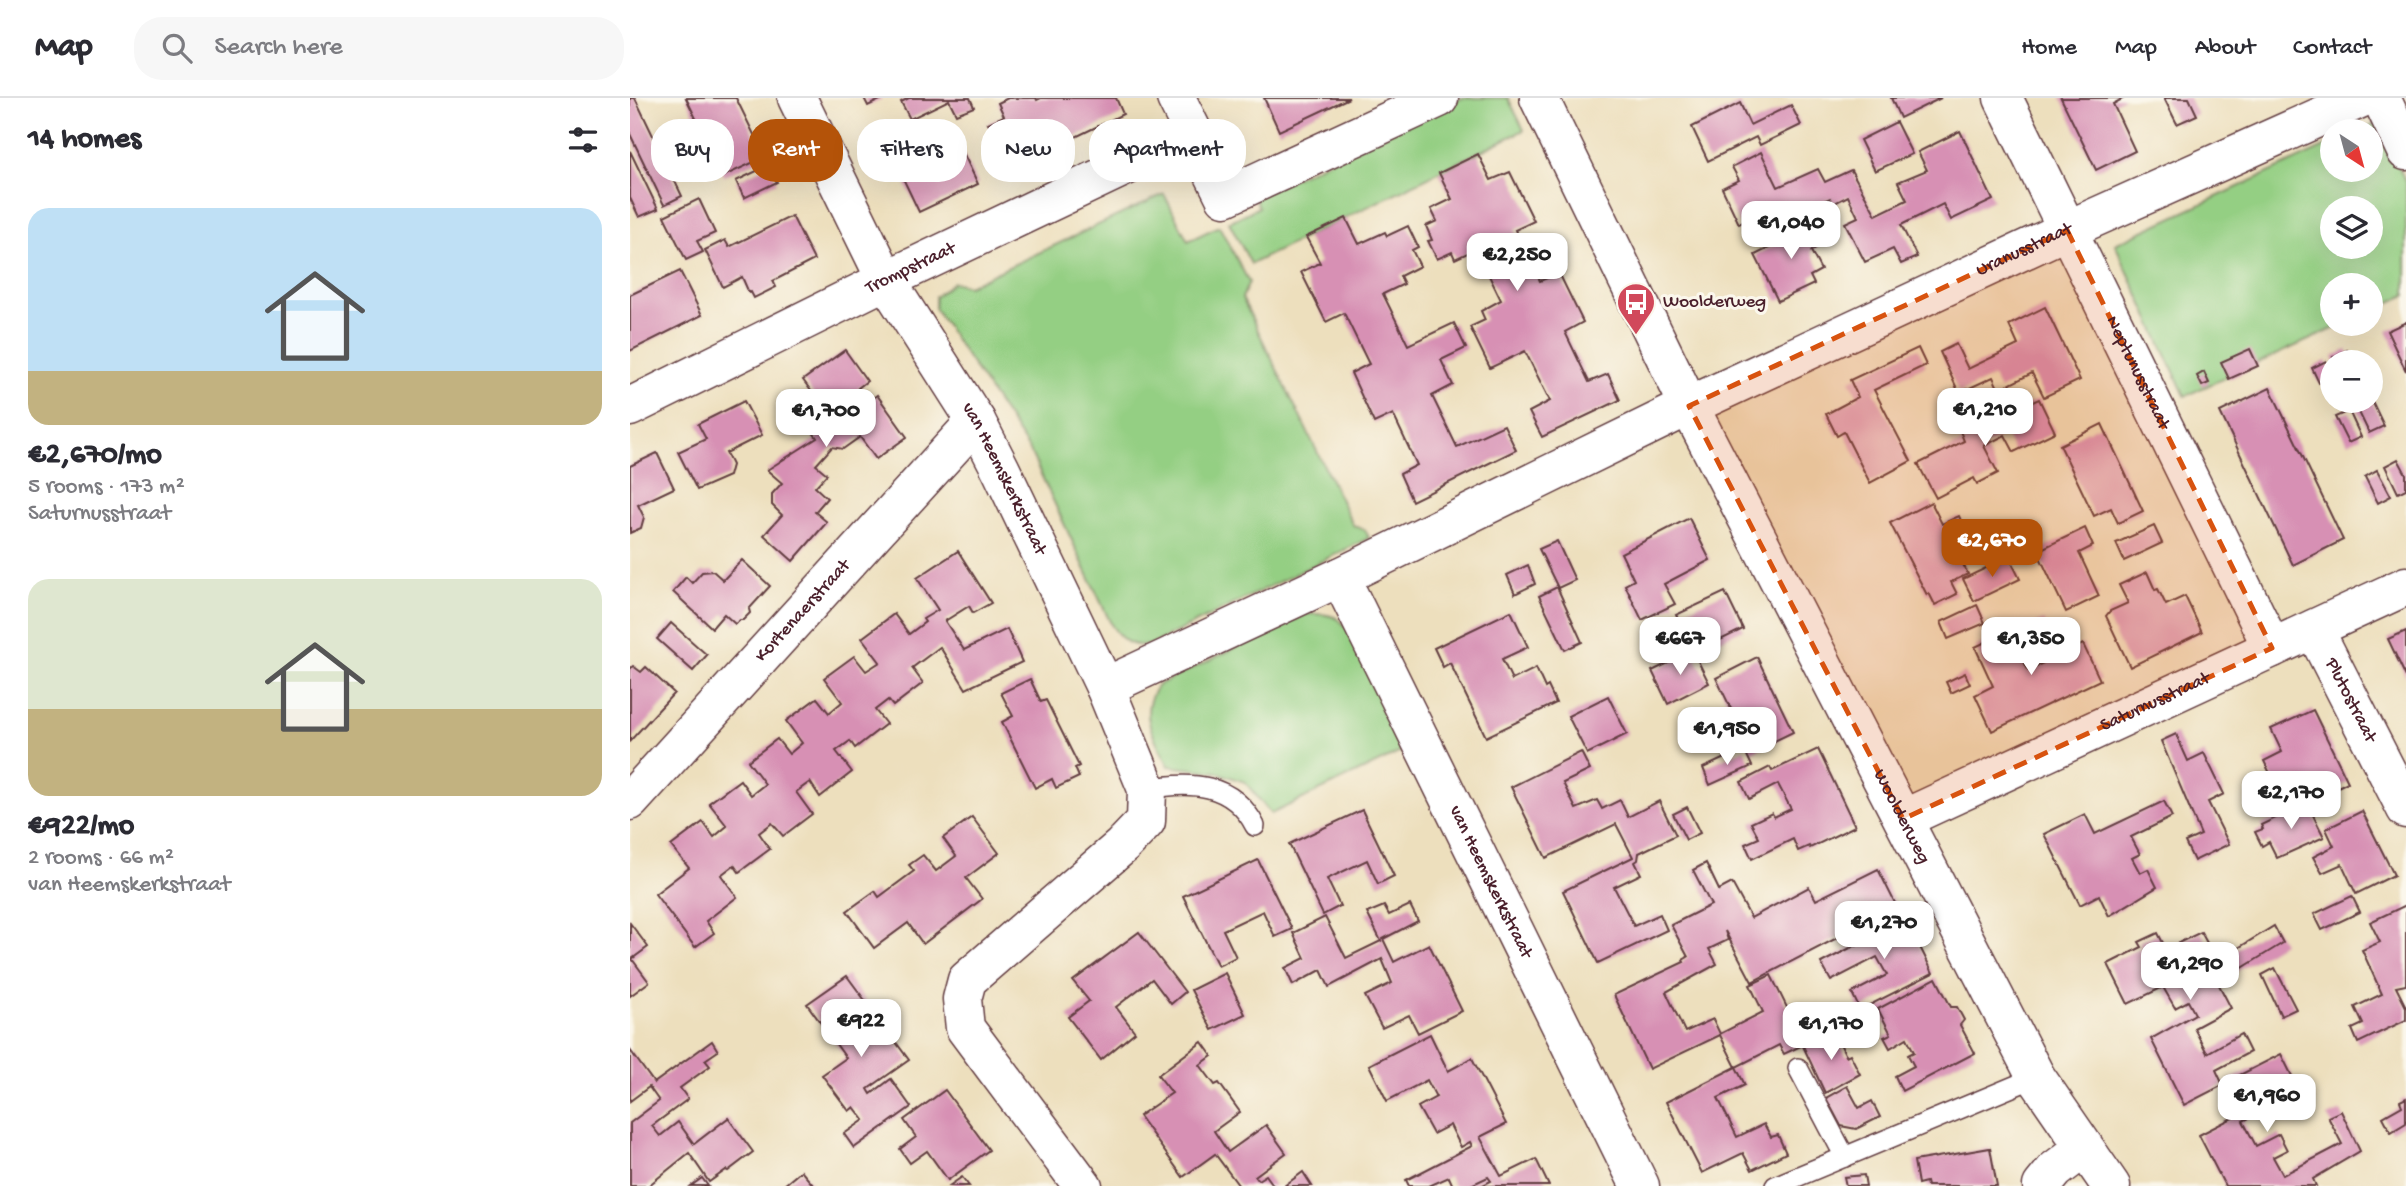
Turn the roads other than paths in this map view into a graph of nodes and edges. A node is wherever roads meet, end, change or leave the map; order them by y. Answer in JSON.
{"nodes":[{"id":1,"x":797,"y":98,"type":"edge"},
{"id":2,"x":1176,"y":98,"type":"edge"},
{"id":3,"x":1440,"y":98,"type":"edge"},
{"id":4,"x":1539,"y":98,"type":"edge"},
{"id":5,"x":2003,"y":98,"type":"edge"},
{"id":6,"x":2361,"y":98,"type":"edge"},
{"id":7,"x":2381,"y":98,"type":"edge"},
{"id":8,"x":1186,"y":119,"type":"edge"},
{"id":9,"x":2406,"y":151,"type":"edge"},
{"id":10,"x":1092,"y":182,"type":"edge"},
{"id":11,"x":1218,"y":182,"type":"edge"},
{"id":12,"x":2067,"y":230,"type":"junction"},
{"id":13,"x":886,"y":280,"type":"junction"},
{"id":14,"x":1689,"y":406,"type":"junction"},
{"id":15,"x":630,"y":407,"type":"edge"},
{"id":16,"x":976,"y":421,"type":"junction"},
{"id":17,"x":1340,"y":577,"type":"junction"},
{"id":18,"x":2406,"y":586,"type":"edge"},
{"id":19,"x":2314,"y":629,"type":"junction"},
{"id":20,"x":2272,"y":648,"type":"junction"},
{"id":21,"x":1105,"y":687,"type":"junction"},
{"id":22,"x":1147,"y":789,"type":"junction"},
{"id":23,"x":630,"y":801,"type":"edge"},
{"id":24,"x":2406,"y":808,"type":"edge"},
{"id":25,"x":1903,"y":819,"type":"junction"},
{"id":26,"x":1255,"y":827,"type":"dead end"},
{"id":27,"x":1798,"y":1069,"type":"dead end"},
{"id":28,"x":2036,"y":1077,"type":"junction"},
{"id":29,"x":2084,"y":1148,"type":"junction"},
{"id":30,"x":1845,"y":1157,"type":"junction"},
{"id":31,"x":1083,"y":1186,"type":"edge"},
{"id":32,"x":1640,"y":1186,"type":"edge"},
{"id":33,"x":1774,"y":1186,"type":"edge"},
{"id":34,"x":2042,"y":1186,"type":"edge"},
{"id":35,"x":2111,"y":1186,"type":"edge"}],
"edges":[{"from":1,"to":13,"type":"street","name":"van Heemskerkstraat"},
{"from":2,"to":8,"type":"street"},
{"from":3,"to":11,"type":"street"},
{"from":4,"to":14,"type":"street","name":"Woolderweg"},
{"from":5,"to":12,"type":"street","name":"Neptunusstraat"},
{"from":6,"to":12,"type":"street","name":"Uranusstraat"},
{"from":7,"to":9,"type":"street"},
{"from":10,"to":13,"type":"street","name":"Trompstraat"},
{"from":12,"to":14,"type":"street","name":"Uranusstraat"},
{"from":12,"to":20,"type":"street","name":"Neptunusstraat"},
{"from":13,"to":15,"type":"street","name":"Trompstraat"},
{"from":13,"to":16,"type":"street","name":"van Heemskerkstraat"},
{"from":14,"to":17,"type":"street"},
{"from":14,"to":25,"type":"street","name":"Woolderweg"},
{"from":16,"to":21,"type":"street","name":"van Heemskerkstraat"},
{"from":16,"to":23,"type":"street","name":"Kortenaerstraat"},
{"from":17,"to":21,"type":"street"},
{"from":17,"to":32,"type":"street","name":"van Heemskerkstraat"},
{"from":18,"to":19,"type":"street","name":"Saturnusstraat"},
{"from":19,"to":20,"type":"street","name":"Saturnusstraat"},
{"from":19,"to":24,"type":"street","name":"Plutostraat"},
{"from":20,"to":25,"type":"street","name":"Saturnusstraat"},
{"from":21,"to":22,"type":"street","name":"van Heemskerkstraat"},
{"from":22,"to":26,"type":"lane"},
{"from":22,"to":31,"type":"street","name":"van Heemskerkstraat"},
{"from":25,"to":28,"type":"street","name":"Woolderweg"},
{"from":27,"to":30,"type":"lane"},
{"from":28,"to":29,"type":"street","name":"Woolderweg"},
{"from":28,"to":30,"type":"lane"},
{"from":29,"to":34,"type":"street"},
{"from":29,"to":35,"type":"street","name":"Woolderweg"},
{"from":30,"to":33,"type":"lane"}]}
